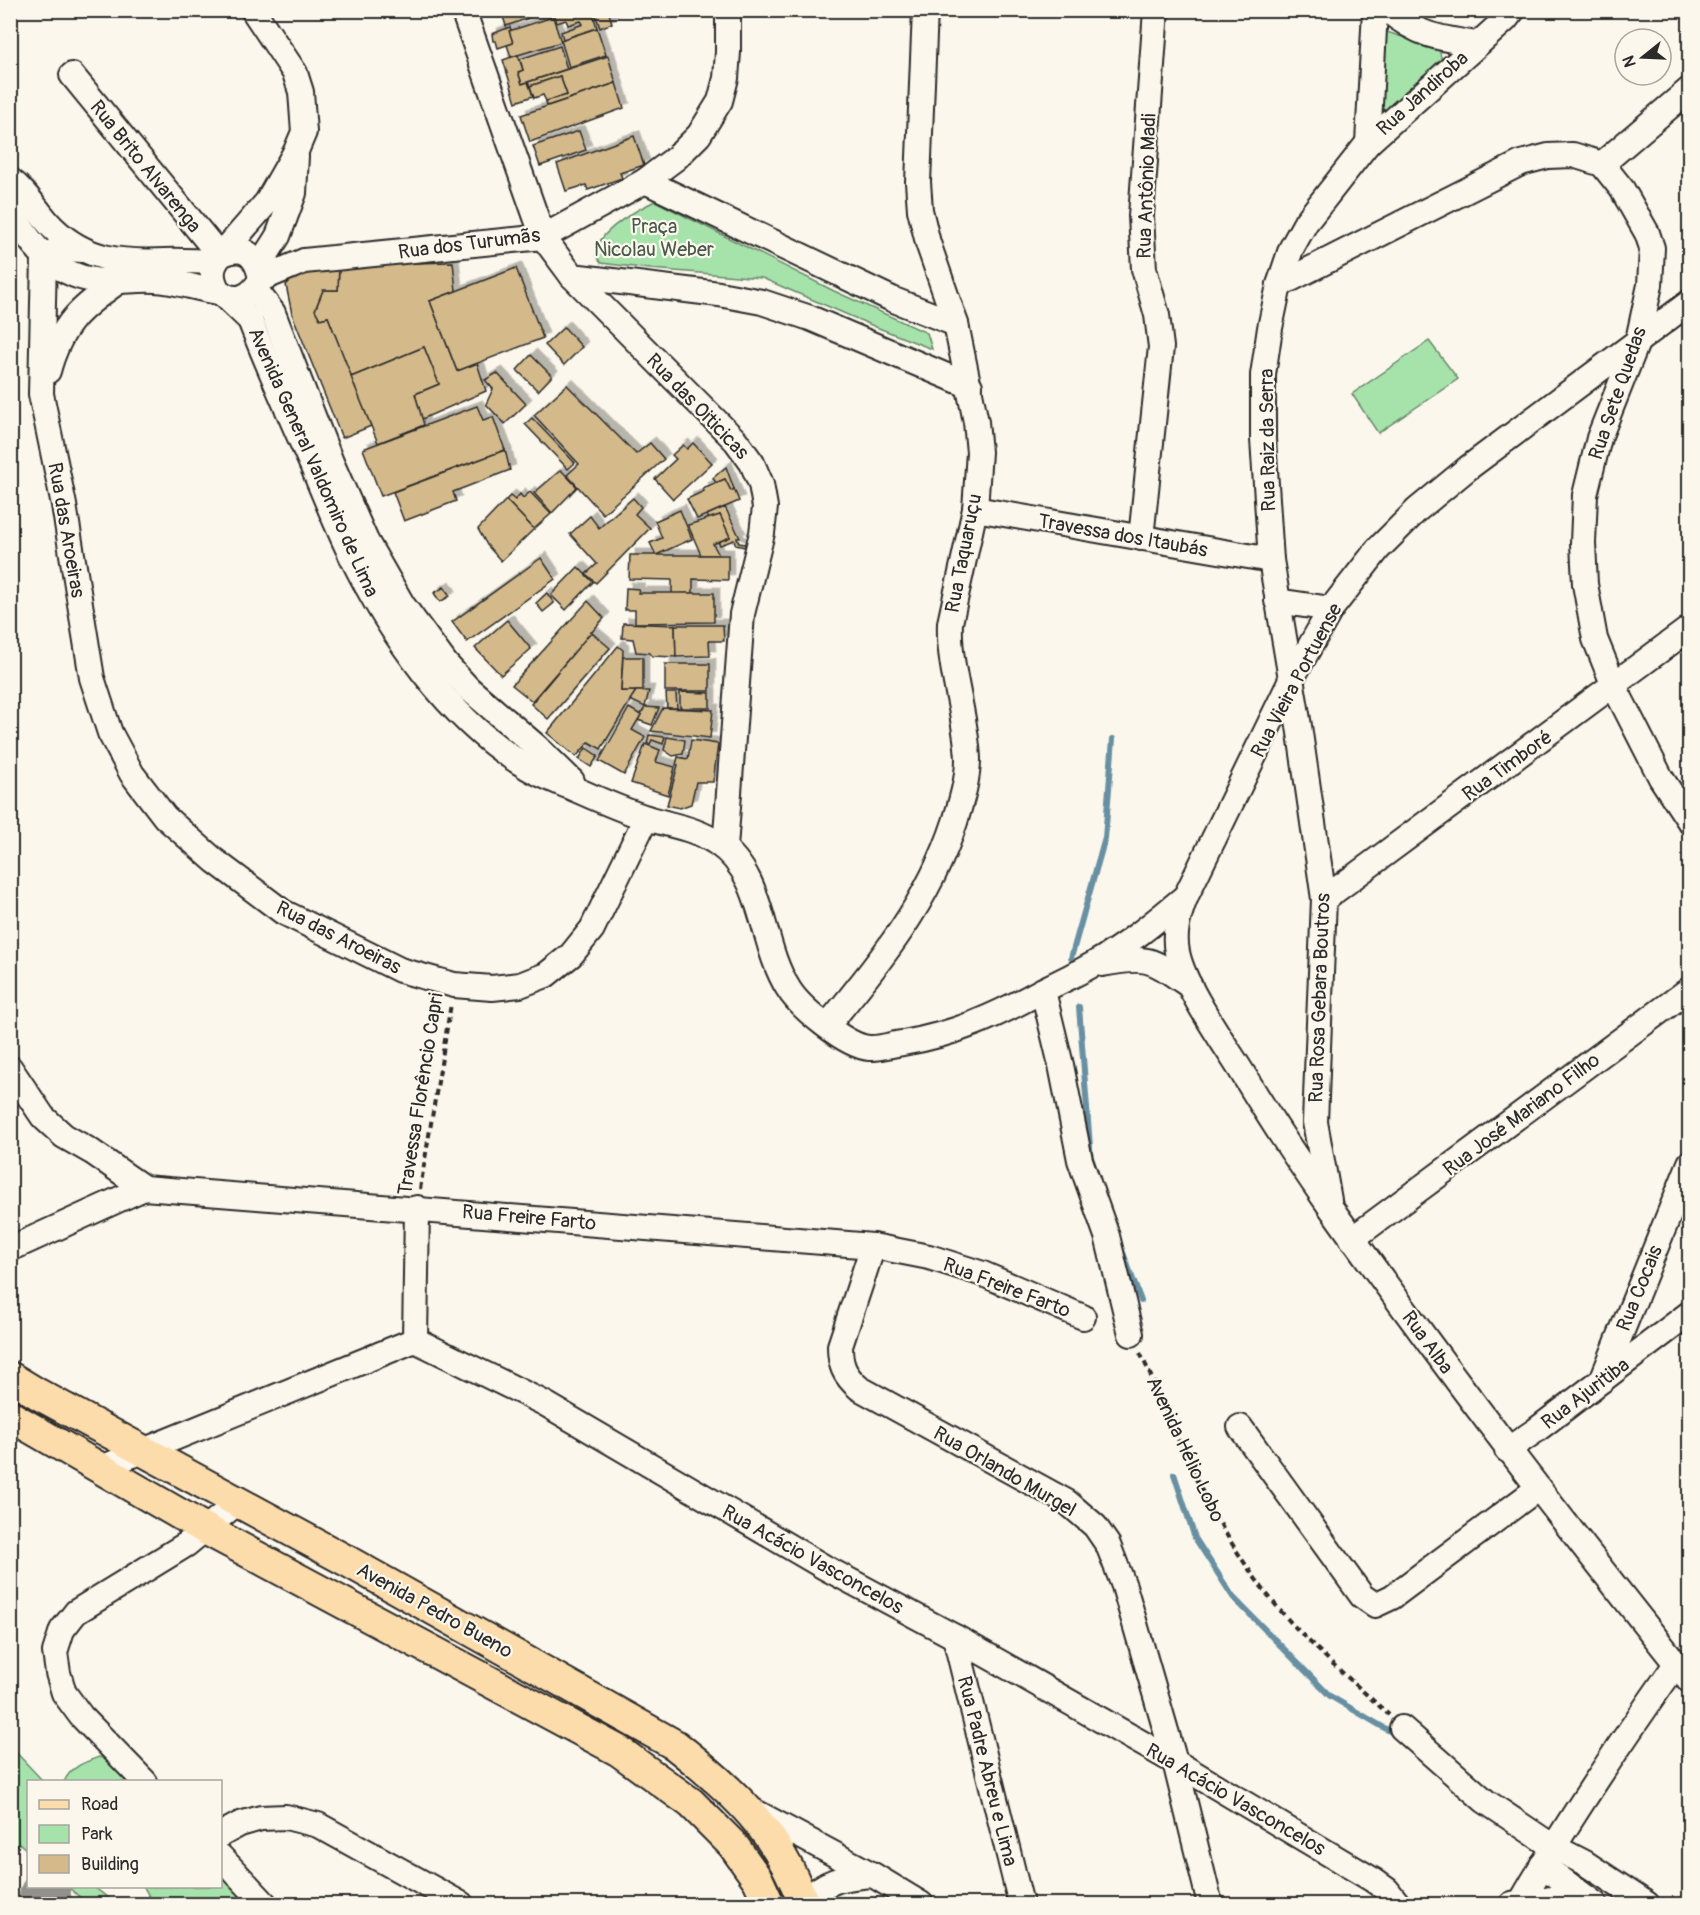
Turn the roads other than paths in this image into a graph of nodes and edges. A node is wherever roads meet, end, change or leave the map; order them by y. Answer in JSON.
{"nodes":[{"id":1,"x":253,"y":10,"type":"edge"},
{"id":2,"x":463,"y":10,"type":"edge"},
{"id":3,"x":728,"y":10,"type":"edge"},
{"id":4,"x":925,"y":10,"type":"edge"},
{"id":5,"x":1156,"y":10,"type":"edge"},
{"id":6,"x":1374,"y":10,"type":"edge"},
{"id":7,"x":1387,"y":10,"type":"edge"},
{"id":8,"x":1514,"y":13,"type":"edge"},
{"id":9,"x":1477,"y":44,"type":"junction"},
{"id":10,"x":72,"y":75,"type":"dead end"},
{"id":11,"x":1689,"y":89,"type":"edge"},
{"id":12,"x":1368,"y":143,"type":"junction"},
{"id":13,"x":296,"y":151,"type":"junction"},
{"id":14,"x":1602,"y":164,"type":"junction"},
{"id":15,"x":10,"y":180,"type":"edge"},
{"id":16,"x":645,"y":181,"type":"junction"},
{"id":17,"x":10,"y":208,"type":"edge"},
{"id":18,"x":543,"y":237,"type":"junction"},
{"id":19,"x":83,"y":250,"type":"junction"},
{"id":20,"x":44,"y":257,"type":"junction"},
{"id":21,"x":219,"y":257,"type":"junction"},
{"id":22,"x":572,"y":276,"type":"junction"},
{"id":23,"x":258,"y":278,"type":"junction"},
{"id":24,"x":119,"y":281,"type":"junction"},
{"id":25,"x":1279,"y":285,"type":"junction"},
{"id":26,"x":222,"y":294,"type":"junction"},
{"id":27,"x":1689,"y":302,"type":"edge"},
{"id":28,"x":956,"y":324,"type":"junction"},
{"id":29,"x":1638,"y":340,"type":"junction"},
{"id":30,"x":970,"y":386,"type":"junction"},
{"id":31,"x":41,"y":394,"type":"junction"},
{"id":32,"x":975,"y":510,"type":"junction"},
{"id":33,"x":1141,"y":538,"type":"junction"},
{"id":34,"x":1271,"y":560,"type":"junction"},
{"id":35,"x":1277,"y":601,"type":"junction"},
{"id":36,"x":1331,"y":609,"type":"junction"},
{"id":37,"x":1689,"y":628,"type":"edge"},
{"id":38,"x":1291,"y":680,"type":"junction"},
{"id":39,"x":1614,"y":686,"type":"junction"},
{"id":40,"x":1299,"y":726,"type":"junction"},
{"id":41,"x":1266,"y":732,"type":"junction"},
{"id":42,"x":585,"y":794,"type":"junction"},
{"id":43,"x":646,"y":818,"type":"junction"},
{"id":44,"x":1689,"y":822,"type":"edge"},
{"id":45,"x":725,"y":848,"type":"junction"},
{"id":46,"x":1186,"y":896,"type":"junction"},
{"id":47,"x":1324,"y":899,"type":"junction"},
{"id":48,"x":1093,"y":965,"type":"junction"},
{"id":49,"x":1190,"y":986,"type":"junction"},
{"id":50,"x":1689,"y":989,"type":"edge"},
{"id":51,"x":1043,"y":991,"type":"junction"},
{"id":52,"x":827,"y":1026,"type":"junction"},
{"id":53,"x":10,"y":1068,"type":"edge"},
{"id":54,"x":1315,"y":1122,"type":"junction"},
{"id":55,"x":1278,"y":1131,"type":"junction"},
{"id":56,"x":1689,"y":1163,"type":"edge"},
{"id":57,"x":144,"y":1188,"type":"junction"},
{"id":58,"x":417,"y":1208,"type":"junction"},
{"id":59,"x":1331,"y":1208,"type":"junction"},
{"id":60,"x":1352,"y":1239,"type":"junction"},
{"id":61,"x":873,"y":1246,"type":"junction"},
{"id":62,"x":10,"y":1249,"type":"edge"},
{"id":63,"x":1689,"y":1313,"type":"edge"},
{"id":64,"x":1083,"y":1317,"type":"dead end"},
{"id":65,"x":1628,"y":1317,"type":"junction"},
{"id":66,"x":1666,"y":1331,"type":"junction"},
{"id":67,"x":1131,"y":1334,"type":"road end"},
{"id":68,"x":415,"y":1340,"type":"junction"},
{"id":69,"x":10,"y":1377,"type":"edge"},
{"id":70,"x":1602,"y":1380,"type":"junction"},
{"id":71,"x":10,"y":1416,"type":"edge"},
{"id":72,"x":205,"y":1425,"type":"junction"},
{"id":73,"x":1240,"y":1427,"type":"dead end"},
{"id":74,"x":144,"y":1450,"type":"junction"},
{"id":75,"x":1507,"y":1450,"type":"junction"},
{"id":76,"x":101,"y":1468,"type":"junction"},
{"id":77,"x":184,"y":1472,"type":"junction"},
{"id":78,"x":1537,"y":1489,"type":"junction"},
{"id":79,"x":238,"y":1502,"type":"junction"},
{"id":80,"x":207,"y":1530,"type":"junction"},
{"id":81,"x":955,"y":1637,"type":"junction"},
{"id":82,"x":1683,"y":1672,"type":"edge"},
{"id":83,"x":1402,"y":1728,"type":"road end"},
{"id":84,"x":1175,"y":1762,"type":"junction"},
{"id":85,"x":143,"y":1780,"type":"edge"},
{"id":86,"x":749,"y":1809,"type":"junction"},
{"id":87,"x":222,"y":1834,"type":"edge"},
{"id":88,"x":1547,"y":1855,"type":"junction"},
{"id":89,"x":222,"y":1858,"type":"edge"},
{"id":90,"x":873,"y":1875,"type":"junction"},
{"id":91,"x":1590,"y":1900,"type":"edge"},
{"id":92,"x":804,"y":1904,"type":"edge"},
{"id":93,"x":1516,"y":1904,"type":"edge"},
{"id":94,"x":265,"y":1905,"type":"edge"},
{"id":95,"x":461,"y":1905,"type":"edge"},
{"id":96,"x":769,"y":1905,"type":"edge"},
{"id":97,"x":921,"y":1905,"type":"edge"},
{"id":98,"x":1021,"y":1905,"type":"edge"},
{"id":99,"x":1210,"y":1905,"type":"edge"},
{"id":100,"x":1398,"y":1905,"type":"edge"},
{"id":101,"x":1647,"y":1905,"type":"edge"}],
"edges":[{"from":1,"to":13,"type":"street"},
{"from":2,"to":18,"type":"street","name":"Rua das Oiticicas"},
{"from":3,"to":16,"type":"street","name":"Rua dos Turumãs"},
{"from":4,"to":28,"type":"street","name":"Rua Taquaruçu"},
{"from":5,"to":33,"type":"street","name":"Rua Antônio Madi"},
{"from":6,"to":12,"type":"street"},
{"from":7,"to":9,"type":"street","name":"Rua Jandiroba"},
{"from":8,"to":9,"type":"street","name":"Rua Jandiroba"},
{"from":9,"to":12,"type":"street","name":"Rua Jandiroba"},
{"from":10,"to":21,"type":"street","name":"Rua Brito Alvarenga"},
{"from":11,"to":14,"type":"street"},
{"from":12,"to":25,"type":"street","name":"Rua Raiz da Serra"},
{"from":13,"to":21,"type":"street"},
{"from":13,"to":23,"type":"street"},
{"from":14,"to":25,"type":"street"},
{"from":14,"to":29,"type":"street","name":"Rua Sete Quedas"},
{"from":15,"to":19,"type":"street"},
{"from":16,"to":18,"type":"street","name":"Rua dos Turumãs"},
{"from":16,"to":28,"type":"street"},
{"from":17,"to":20,"type":"street"},
{"from":18,"to":22,"type":"street","name":"Rua das Oiticicas"},
{"from":18,"to":23,"type":"street","name":"Rua dos Turumãs"},
{"from":19,"to":20,"type":"street"},
{"from":19,"to":21,"type":"street"},
{"from":20,"to":24,"type":"street"},
{"from":20,"to":31,"type":"street","name":"Rua das Aroeiras"},
{"from":21,"to":23,"type":"street"},
{"from":21,"to":26,"type":"street"},
{"from":22,"to":30,"type":"street"},
{"from":22,"to":45,"type":"street","name":"Rua das Oiticicas"},
{"from":23,"to":26,"type":"street"},
{"from":23,"to":42,"type":"street","name":"Avenida General Valdomiro de Lima"},
{"from":24,"to":26,"type":"street"},
{"from":24,"to":31,"type":"street","name":"Rua das Aroeiras"},
{"from":25,"to":34,"type":"street","name":"Rua Raiz da Serra"},
{"from":26,"to":42,"type":"street","name":"Avenida General Valdomiro de Lima"},
{"from":27,"to":29,"type":"street","name":"Rua Vieira Portuense"},
{"from":28,"to":30,"type":"street","name":"Rua Taquaruçu"},
{"from":29,"to":36,"type":"street","name":"Rua Vieira Portuense"},
{"from":29,"to":39,"type":"street","name":"Rua Sete Quedas"},
{"from":30,"to":32,"type":"street","name":"Rua Taquaruçu"},
{"from":31,"to":43,"type":"street","name":"Rua das Aroeiras"},
{"from":32,"to":33,"type":"street","name":"Travessa dos Itaubás"},
{"from":32,"to":52,"type":"street","name":"Rua Taquaruçu"},
{"from":33,"to":34,"type":"street","name":"Travessa dos Itaubás"},
{"from":34,"to":35,"type":"street","name":"Rua Raiz da Serra"},
{"from":35,"to":36,"type":"street"},
{"from":35,"to":38,"type":"street","name":"Rua Raiz da Serra"},
{"from":36,"to":38,"type":"street","name":"Rua Vieira Portuense"},
{"from":37,"to":39,"type":"street","name":"Rua Timboré"},
{"from":38,"to":40,"type":"street","name":"Rua Rosa Gebara Boutros"},
{"from":38,"to":41,"type":"street","name":"Rua Vieira Portuense"},
{"from":39,"to":44,"type":"street","name":"Rua Sete Quedas"},
{"from":39,"to":47,"type":"street","name":"Rua Timboré"},
{"from":40,"to":41,"type":"street"},
{"from":40,"to":47,"type":"street","name":"Rua Rosa Gebara Boutros"},
{"from":41,"to":46,"type":"street","name":"Rua Vieira Portuense"},
{"from":42,"to":43,"type":"street","name":"Avenida General Valdomiro de Lima"},
{"from":43,"to":45,"type":"street","name":"Avenida General Valdomiro de Lima"},
{"from":45,"to":52,"type":"street","name":"Avenida General Valdomiro de Lima"},
{"from":46,"to":48,"type":"street"},
{"from":46,"to":49,"type":"street","name":"Rua Vieira Portuense"},
{"from":47,"to":54,"type":"street","name":"Rua Rosa Gebara Boutros"},
{"from":48,"to":49,"type":"street"},
{"from":48,"to":51,"type":"street","name":"Avenida General Valdomiro de Lima"},
{"from":49,"to":55,"type":"street","name":"Rua Alba"},
{"from":50,"to":60,"type":"street","name":"Rua José Mariano Filho"},
{"from":51,"to":52,"type":"street","name":"Avenida General Valdomiro de Lima"},
{"from":51,"to":67,"type":"street"},
{"from":53,"to":57,"type":"street"},
{"from":54,"to":55,"type":"street"},
{"from":54,"to":59,"type":"street","name":"Rua Rosa Gebara Boutros"},
{"from":55,"to":59,"type":"street","name":"Rua Alba"},
{"from":56,"to":65,"type":"street","name":"Rua Cocais"},
{"from":57,"to":58,"type":"street","name":"Rua Freire Farto"},
{"from":57,"to":62,"type":"street"},
{"from":58,"to":61,"type":"street","name":"Rua Freire Farto"},
{"from":58,"to":68,"type":"street"},
{"from":59,"to":60,"type":"street","name":"Rua Alba"},
{"from":60,"to":75,"type":"street","name":"Rua Alba"},
{"from":61,"to":64,"type":"street","name":"Rua Freire Farto"},
{"from":61,"to":84,"type":"street","name":"Rua Orlando Murgel"},
{"from":63,"to":66,"type":"street","name":"Rua Ajuritiba"},
{"from":65,"to":66,"type":"street"},
{"from":65,"to":70,"type":"street","name":"Rua Cocais"},
{"from":66,"to":70,"type":"street","name":"Rua Ajuritiba"},
{"from":68,"to":72,"type":"street"},
{"from":68,"to":81,"type":"street","name":"Rua Acácio Vasconcelos"},
{"from":69,"to":74,"type":"main road","name":"Avenida Pedro Bueno"},
{"from":70,"to":75,"type":"street","name":"Rua Ajuritiba"},
{"from":71,"to":76,"type":"main road","name":"Avenida Pedro Bueno"},
{"from":72,"to":74,"type":"street"},
{"from":72,"to":77,"type":"street"},
{"from":73,"to":78,"type":"street"},
{"from":74,"to":76,"type":"street"},
{"from":74,"to":77,"type":"main road","name":"Avenida Pedro Bueno"},
{"from":75,"to":78,"type":"street","name":"Rua Alba"},
{"from":76,"to":80,"type":"main road","name":"Avenida Pedro Bueno"},
{"from":77,"to":79,"type":"main road","name":"Avenida Pedro Bueno"},
{"from":78,"to":82,"type":"street","name":"Rua Alba"},
{"from":79,"to":80,"type":"street"},
{"from":79,"to":86,"type":"main road","name":"Avenida Pedro Bueno"},
{"from":80,"to":85,"type":"street"},
{"from":80,"to":96,"type":"main road","name":"Avenida Pedro Bueno"},
{"from":81,"to":84,"type":"street","name":"Rua Acácio Vasconcelos"},
{"from":81,"to":98,"type":"street","name":"Rua Padre Abreu e Lima"},
{"from":82,"to":88,"type":"street"},
{"from":83,"to":88,"type":"street"},
{"from":84,"to":99,"type":"street","name":"Rua Orlando Murgel"},
{"from":84,"to":100,"type":"street","name":"Rua Acácio Vasconcelos"},
{"from":86,"to":90,"type":"street"},
{"from":86,"to":92,"type":"main road","name":"Avenida Pedro Bueno"},
{"from":87,"to":95,"type":"street"},
{"from":88,"to":91,"type":"street"},
{"from":88,"to":93,"type":"street"},
{"from":88,"to":101,"type":"street"},
{"from":89,"to":94,"type":"street"},
{"from":90,"to":92,"type":"street"},
{"from":90,"to":97,"type":"street"},
{"from":91,"to":93,"type":"street"}]}
